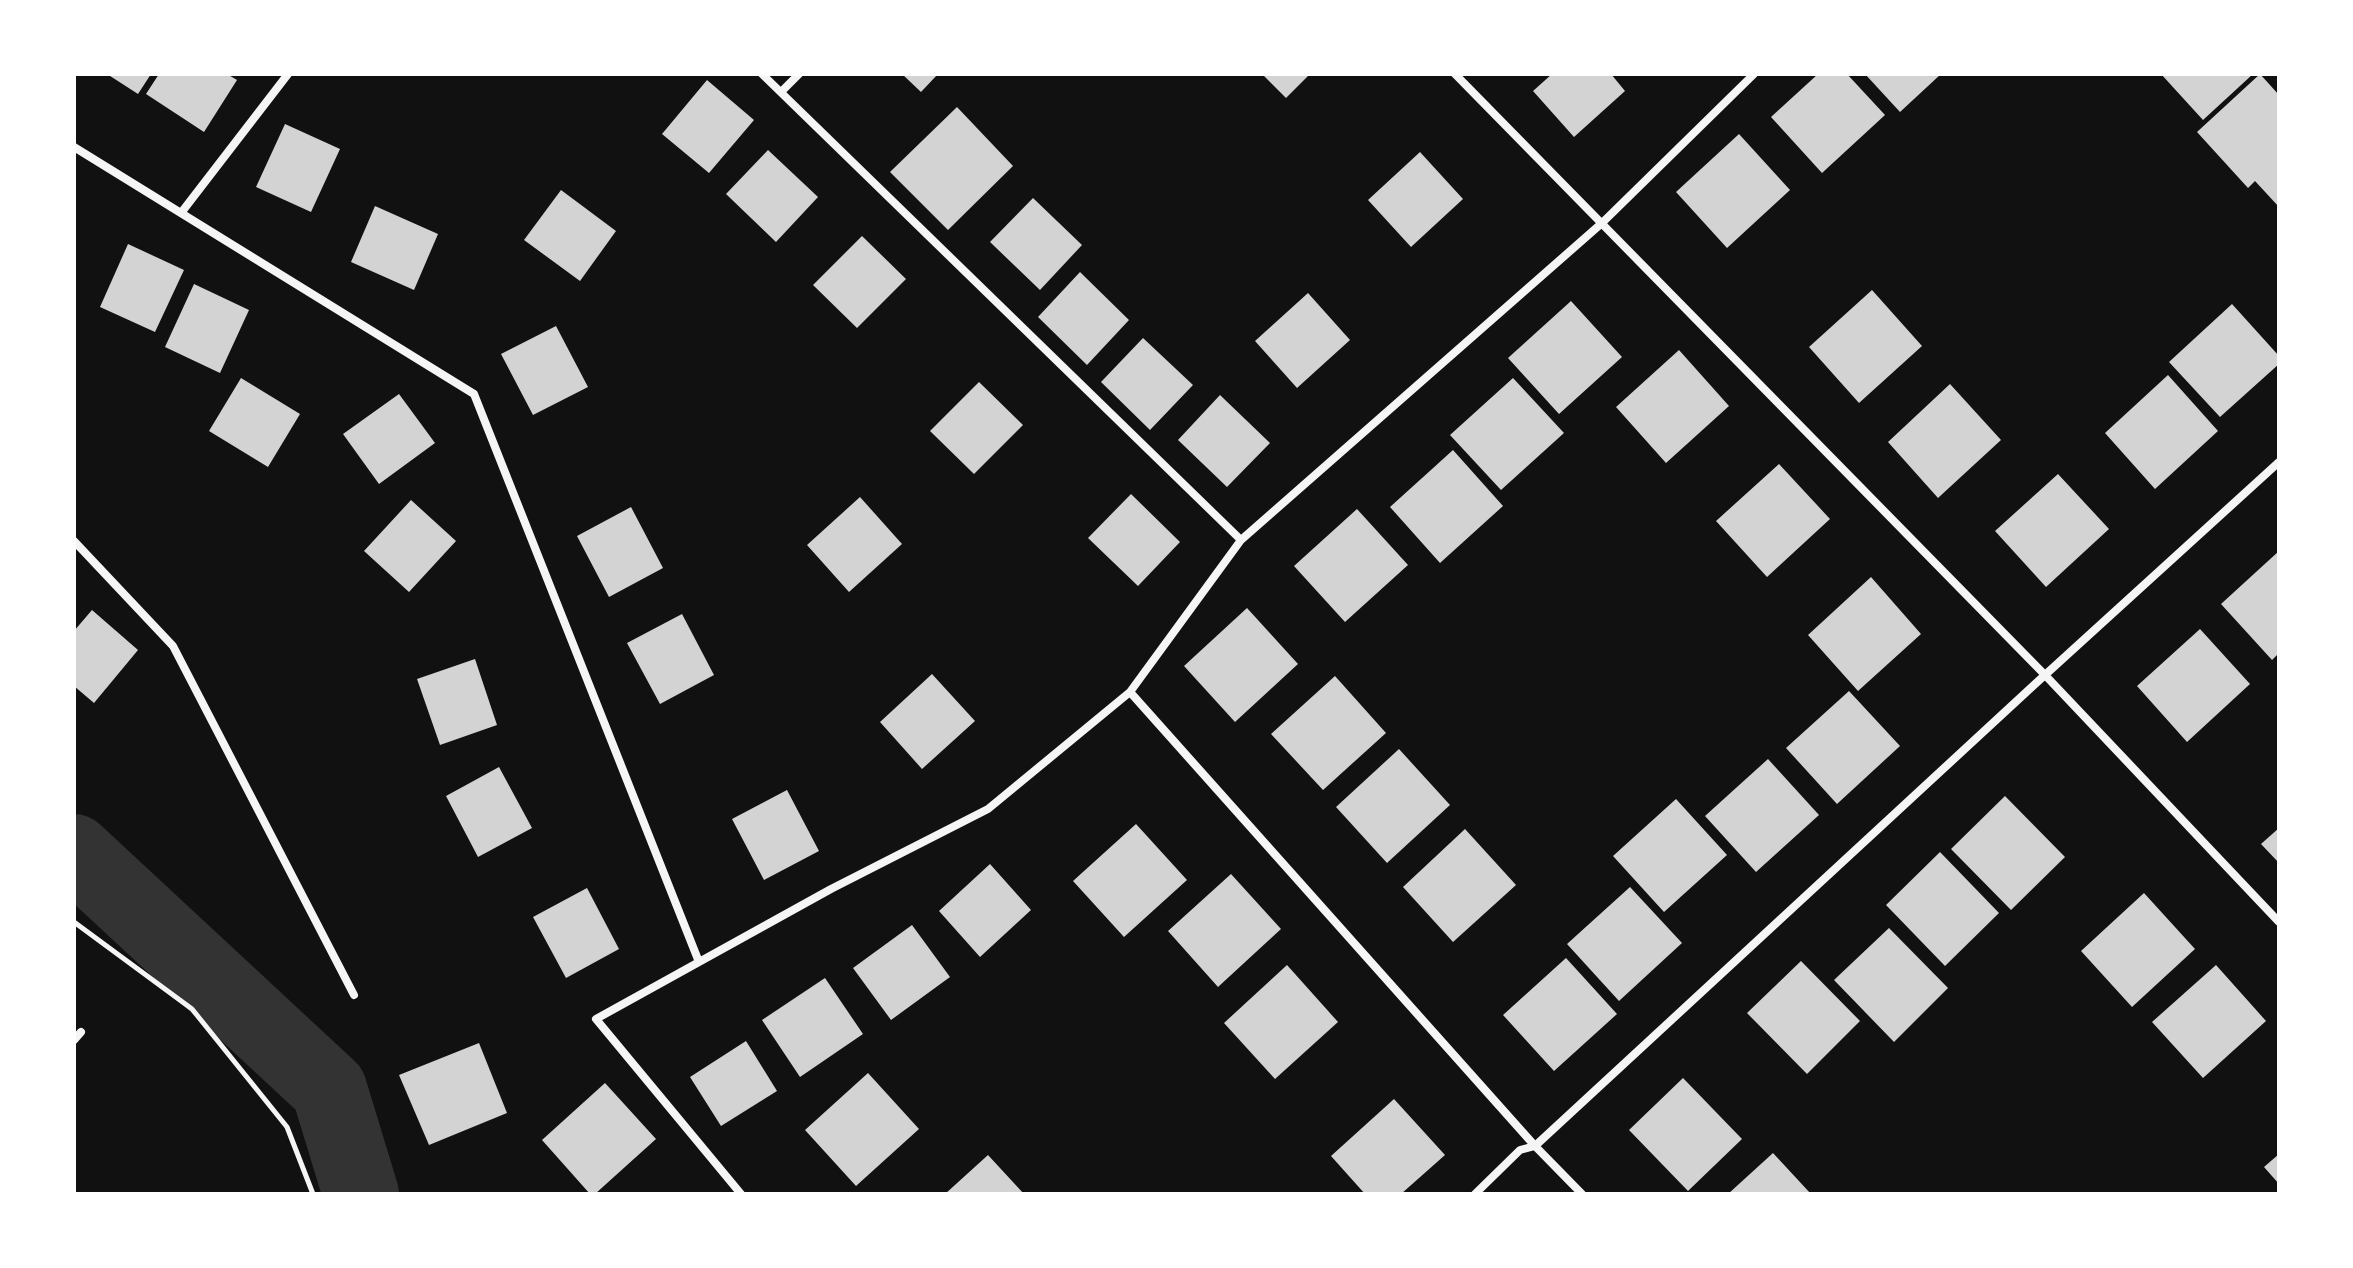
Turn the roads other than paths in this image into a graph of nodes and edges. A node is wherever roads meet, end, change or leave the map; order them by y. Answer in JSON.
{"nodes":[{"id":1,"x":288,"y":74,"type":"edge"},
{"id":2,"x":762,"y":74,"type":"edge"},
{"id":3,"x":799,"y":74,"type":"edge"},
{"id":4,"x":1455,"y":74,"type":"edge"},
{"id":5,"x":1754,"y":74,"type":"edge"},
{"id":6,"x":781,"y":92,"type":"junction"},
{"id":7,"x":74,"y":147,"type":"edge"},
{"id":8,"x":181,"y":213,"type":"junction"},
{"id":9,"x":1602,"y":223,"type":"junction"},
{"id":10,"x":2279,"y":462,"type":"edge"},
{"id":11,"x":1241,"y":540,"type":"junction"},
{"id":12,"x":74,"y":541,"type":"edge"},
{"id":13,"x":2045,"y":675,"type":"junction"},
{"id":14,"x":1130,"y":692,"type":"junction"},
{"id":15,"x":2279,"y":922,"type":"edge"},
{"id":16,"x":699,"y":962,"type":"junction"},
{"id":17,"x":354,"y":995,"type":"dead end"},
{"id":18,"x":1535,"y":1146,"type":"junction"},
{"id":19,"x":741,"y":1194,"type":"edge"},
{"id":20,"x":1475,"y":1194,"type":"edge"},
{"id":21,"x":1582,"y":1194,"type":"edge"}],
"edges":[{"from":1,"to":8,"type":"street"},
{"from":2,"to":6,"type":"street"},
{"from":3,"to":6,"type":"street"},
{"from":4,"to":9,"type":"street"},
{"from":5,"to":9,"type":"street"},
{"from":6,"to":11,"type":"street"},
{"from":7,"to":8,"type":"street"},
{"from":8,"to":16,"type":"street"},
{"from":9,"to":11,"type":"street"},
{"from":9,"to":13,"type":"street"},
{"from":10,"to":13,"type":"street"},
{"from":11,"to":14,"type":"street"},
{"from":12,"to":17,"type":"street"},
{"from":13,"to":15,"type":"street"},
{"from":13,"to":18,"type":"street"},
{"from":14,"to":16,"type":"street"},
{"from":14,"to":18,"type":"street"},
{"from":16,"to":19,"type":"street"},
{"from":18,"to":20,"type":"street"},
{"from":18,"to":21,"type":"street"}]}
